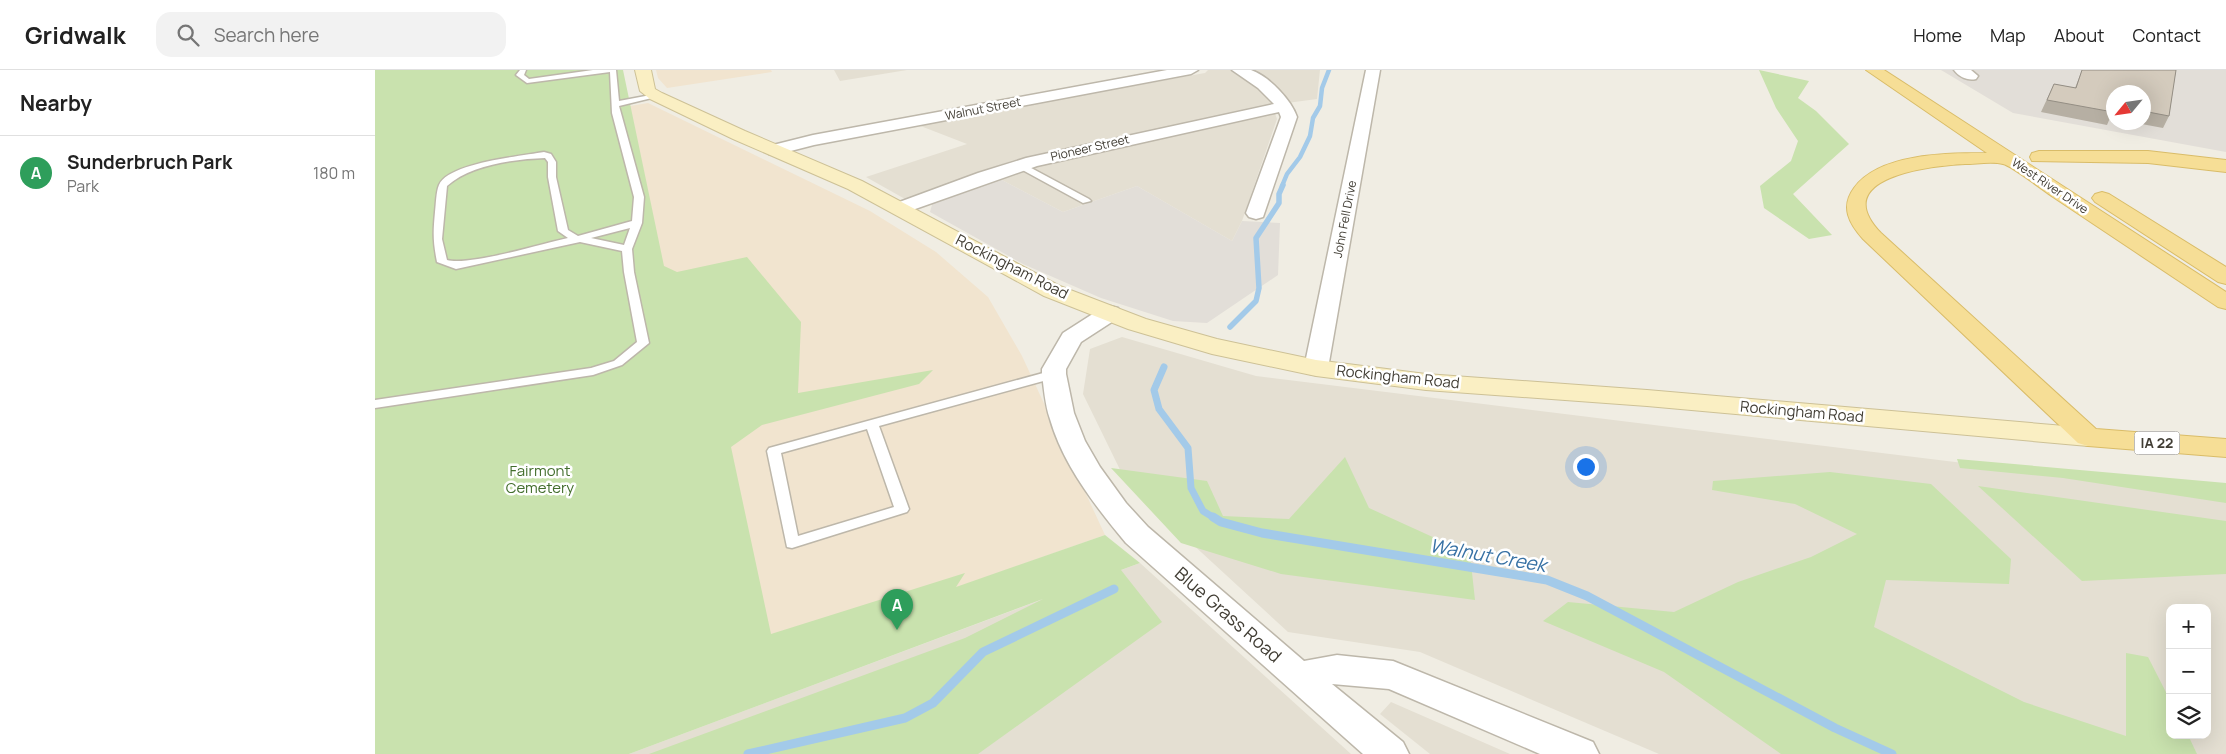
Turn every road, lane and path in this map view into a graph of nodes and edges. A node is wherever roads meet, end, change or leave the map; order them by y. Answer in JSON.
{"nodes":[{"id":1,"x":523,"y":70,"type":"edge"},
{"id":2,"x":611,"y":70,"type":"edge"},
{"id":3,"x":643,"y":70,"type":"edge"},
{"id":4,"x":1191,"y":70,"type":"edge"},
{"id":5,"x":1239,"y":70,"type":"edge"},
{"id":6,"x":1373,"y":70,"type":"edge"},
{"id":7,"x":1875,"y":70,"type":"edge"},
{"id":8,"x":1900,"y":70,"type":"edge"},
{"id":9,"x":656,"y":96,"type":"junction"},
{"id":10,"x":617,"y":104,"type":"junction"},
{"id":11,"x":1285,"y":106,"type":"junction"},
{"id":12,"x":1973,"y":116,"type":"dead end"},
{"id":13,"x":775,"y":150,"type":"junction"},
{"id":14,"x":2023,"y":154,"type":"junction"},
{"id":15,"x":1020,"y":165,"type":"junction"},
{"id":16,"x":2226,"y":166,"type":"edge"},
{"id":17,"x":1086,"y":201,"type":"dead end"},
{"id":18,"x":901,"y":208,"type":"junction"},
{"id":19,"x":1256,"y":213,"type":"dead end"},
{"id":20,"x":637,"y":223,"type":"junction"},
{"id":21,"x":578,"y":238,"type":"junction"},
{"id":22,"x":627,"y":249,"type":"junction"},
{"id":23,"x":2226,"y":277,"type":"edge"},
{"id":24,"x":2226,"y":302,"type":"edge"},
{"id":25,"x":1110,"y":313,"type":"junction"},
{"id":26,"x":1316,"y":368,"type":"junction"},
{"id":27,"x":1054,"y":374,"type":"junction"},
{"id":28,"x":375,"y":404,"type":"edge"},
{"id":29,"x":872,"y":424,"type":"junction"},
{"id":30,"x":2089,"y":437,"type":"junction"},
{"id":31,"x":2226,"y":448,"type":"edge"},
{"id":32,"x":1298,"y":676,"type":"junction"},
{"id":33,"x":1390,"y":754,"type":"edge"},
{"id":34,"x":1580,"y":754,"type":"edge"}],
"edges":[{"from":1,"to":2,"type":"lane"},
{"from":2,"to":10,"type":"lane"},
{"from":3,"to":9,"type":"street"},
{"from":4,"to":13,"type":"street","name":"Walnut Street"},
{"from":5,"to":11,"type":"street"},
{"from":6,"to":26,"type":"street","name":"John Fell Drive"},
{"from":7,"to":14,"type":"main road","name":"West River Drive"},
{"from":8,"to":12,"type":"main road"},
{"from":9,"to":10,"type":"lane"},
{"from":9,"to":13,"type":"street","name":"Rockingham Road"},
{"from":10,"to":20,"type":"lane"},
{"from":11,"to":15,"type":"street","name":"Pioneer Street"},
{"from":11,"to":19,"type":"street"},
{"from":13,"to":18,"type":"street","name":"Rockingham Road"},
{"from":14,"to":16,"type":"main road"},
{"from":14,"to":23,"type":"main road","name":"West River Drive"},
{"from":14,"to":24,"type":"main road","name":"West River Drive"},
{"from":14,"to":30,"type":"main road"},
{"from":15,"to":17,"type":"lane"},
{"from":15,"to":18,"type":"street","name":"Pioneer Street"},
{"from":18,"to":25,"type":"street","name":"Rockingham Road"},
{"from":20,"to":21,"type":"lane"},
{"from":20,"to":22,"type":"lane"},
{"from":21,"to":21,"type":"lane"},
{"from":21,"to":22,"type":"lane"},
{"from":22,"to":28,"type":"lane"},
{"from":25,"to":26,"type":"street","name":"Rockingham Road"},
{"from":25,"to":27,"type":"street"},
{"from":26,"to":30,"type":"street","name":"Rockingham Road"},
{"from":27,"to":29,"type":"lane"},
{"from":27,"to":32,"type":"street","name":"Blue Grass Road"},
{"from":29,"to":29,"type":"lane"},
{"from":30,"to":31,"type":"main road","name":"Rockingham Road","number":"IA 22"},
{"from":32,"to":33,"type":"street","name":"Blue Grass Road"},
{"from":32,"to":34,"type":"street"}]}
